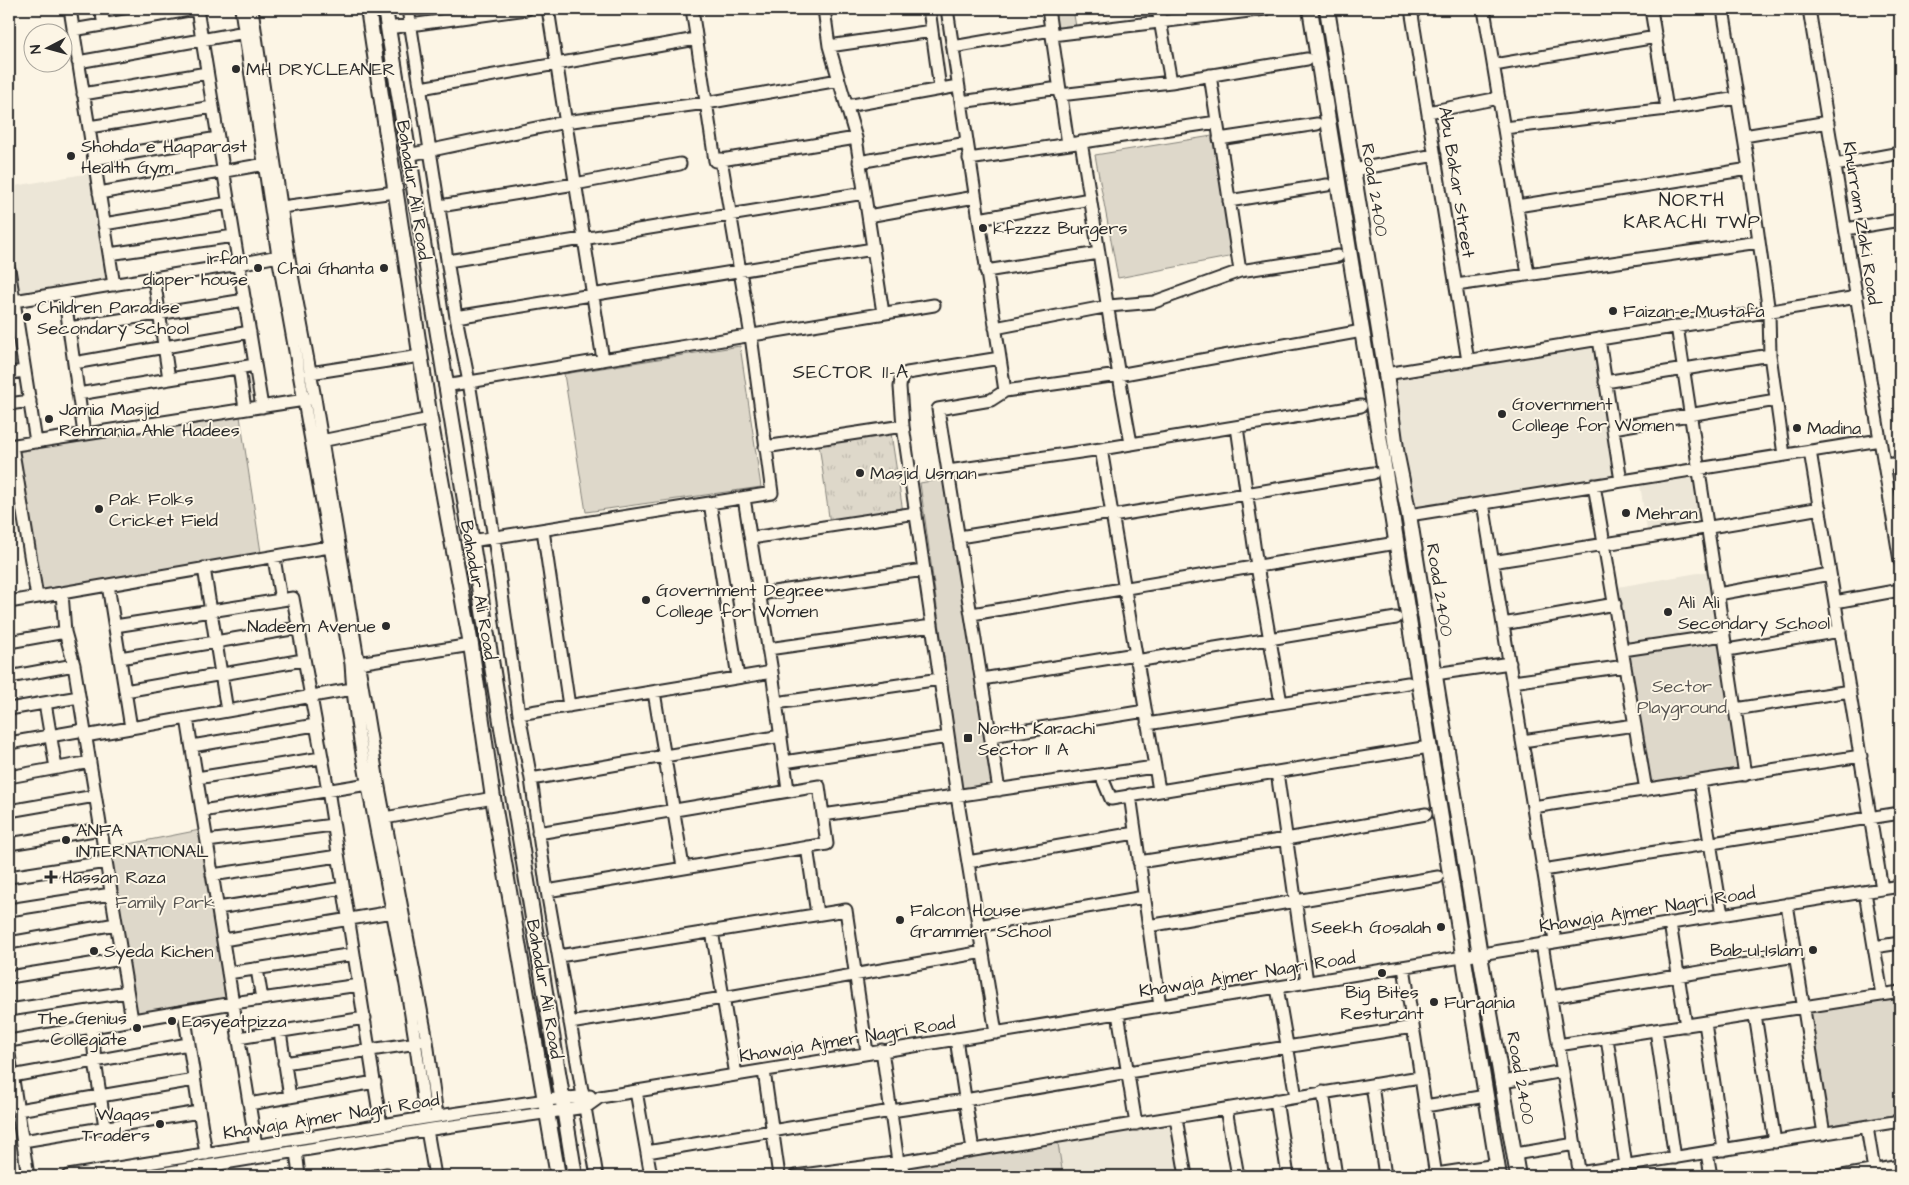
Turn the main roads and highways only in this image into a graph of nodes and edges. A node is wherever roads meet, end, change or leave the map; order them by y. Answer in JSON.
{"nodes":[{"id":1,"x":368,"y":9,"type":"edge"},
{"id":2,"x":385,"y":9,"type":"edge"},
{"id":3,"x":1310,"y":9,"type":"edge"},
{"id":4,"x":1327,"y":9,"type":"edge"},
{"id":5,"x":456,"y":449,"type":"junction"},
{"id":6,"x":436,"y":452,"type":"junction"},
{"id":7,"x":1397,"y":456,"type":"junction"},
{"id":8,"x":1382,"y":459,"type":"junction"},
{"id":9,"x":1498,"y":1171,"type":"edge"},
{"id":10,"x":558,"y":1176,"type":"edge"},
{"id":11,"x":575,"y":1176,"type":"edge"},
{"id":12,"x":1518,"y":1176,"type":"edge"}],
"edges":[{"from":1,"to":6,"type":"main road","name":"Bahadur Ali Road"},
{"from":2,"to":5,"type":"main road","name":"Bahadur Ali Road"},
{"from":3,"to":8,"type":"main road","name":"Road 2400"},
{"from":4,"to":7,"type":"main road","name":"Road 2400"},
{"from":5,"to":6,"type":"main road"},
{"from":5,"to":11,"type":"main road","name":"Bahadur Ali Road"},
{"from":6,"to":10,"type":"main road","name":"Bahadur Ali Road"},
{"from":7,"to":8,"type":"main road"},
{"from":7,"to":12,"type":"main road","name":"Road 2400"},
{"from":8,"to":9,"type":"main road","name":"Road 2400"}]}
